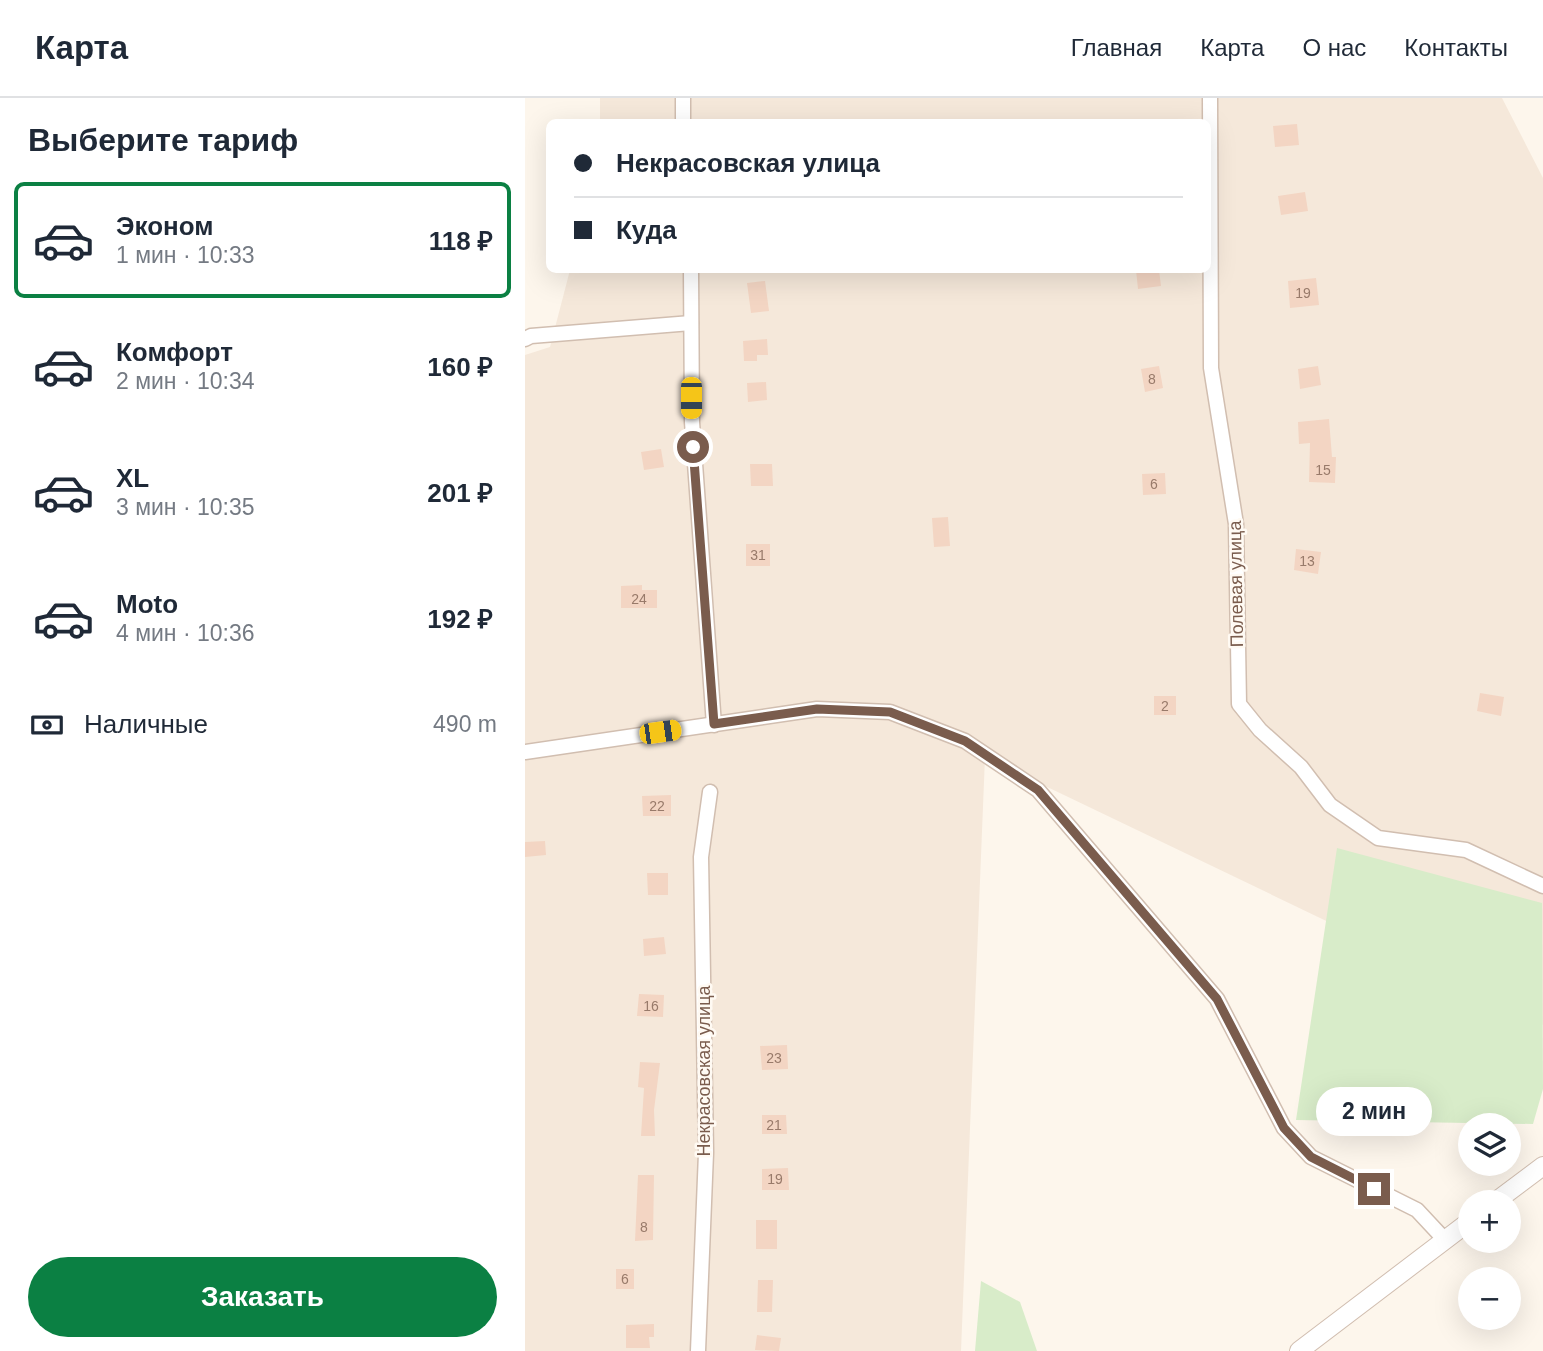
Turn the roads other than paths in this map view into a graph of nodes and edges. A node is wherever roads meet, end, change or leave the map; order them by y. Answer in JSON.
{"nodes":[{"id":1,"x":683,"y":98,"type":"edge"},
{"id":2,"x":1210,"y":98,"type":"edge"},
{"id":3,"x":683,"y":119,"type":"edge"},
{"id":4,"x":1210,"y":119,"type":"edge"},
{"id":5,"x":691,"y":273,"type":"edge"},
{"id":6,"x":1211,"y":273,"type":"edge"},
{"id":7,"x":691,"y":323,"type":"junction"},
{"id":8,"x":525,"y":340,"type":"edge"},
{"id":9,"x":714,"y":724,"type":"junction"},
{"id":10,"x":525,"y":752,"type":"edge"},
{"id":11,"x":710,"y":792,"type":"dead end"},
{"id":12,"x":1543,"y":886,"type":"edge"},
{"id":13,"x":1543,"y":1166,"type":"edge"},
{"id":14,"x":1511,"y":1190,"type":"edge"},
{"id":15,"x":1458,"y":1230,"type":"edge"},
{"id":16,"x":1445,"y":1240,"type":"junction"},
{"id":17,"x":698,"y":1351,"type":"edge"},
{"id":18,"x":1299,"y":1351,"type":"edge"}],
"edges":[{"from":1,"to":3,"type":"street"},
{"from":2,"to":4,"type":"street","name":"Полевая улица"},
{"from":5,"to":7,"type":"street"},
{"from":6,"to":12,"type":"street","name":"Полевая улица"},
{"from":7,"to":8,"type":"street"},
{"from":7,"to":9,"type":"street"},
{"from":9,"to":10,"type":"street"},
{"from":9,"to":16,"type":"street"},
{"from":11,"to":17,"type":"street","name":"Некрасовская улица"},
{"from":13,"to":14,"type":"street"},
{"from":15,"to":16,"type":"street"},
{"from":16,"to":18,"type":"street"}]}
